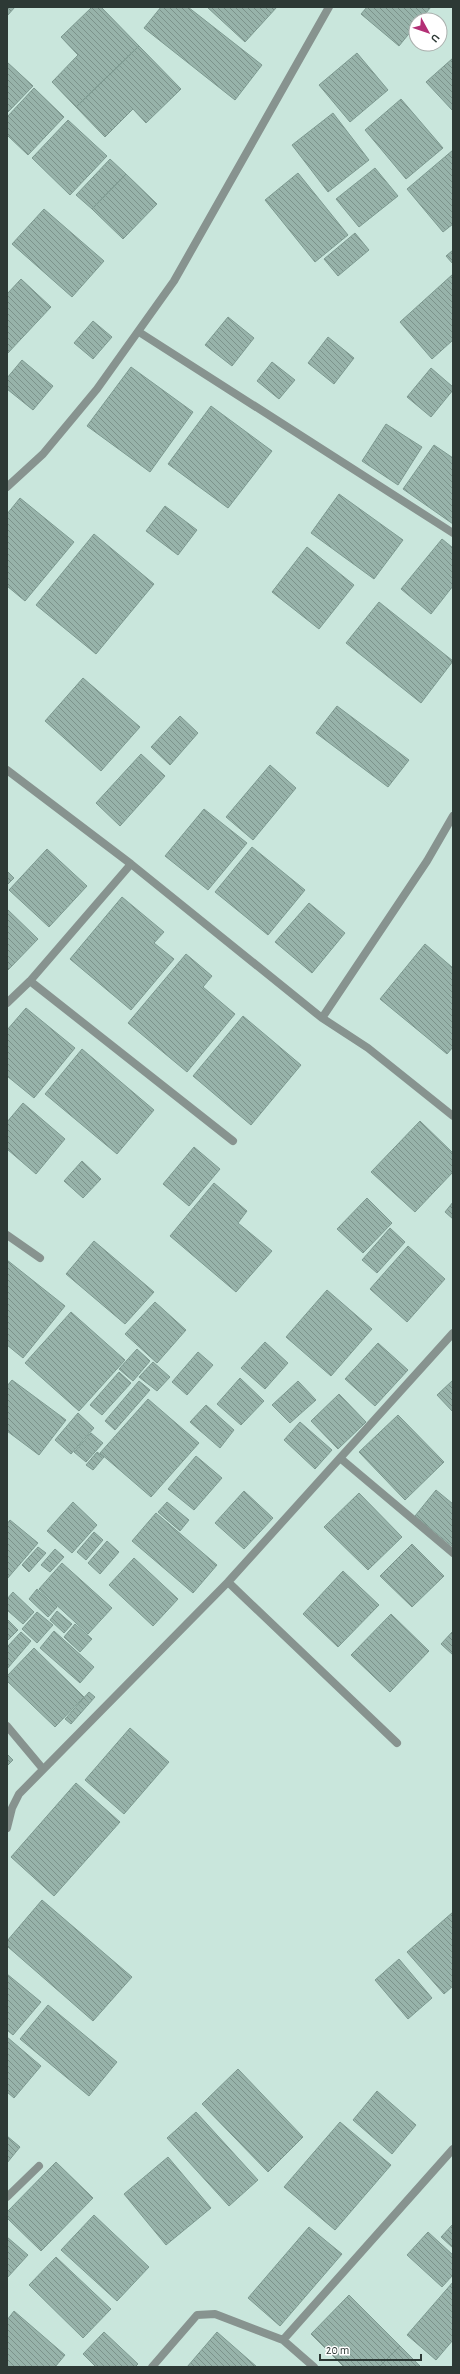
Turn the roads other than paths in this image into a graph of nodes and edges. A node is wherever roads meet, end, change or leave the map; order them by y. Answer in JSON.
{"nodes":[{"id":1,"x":329,"y":7,"type":"edge"},
{"id":2,"x":139,"y":332,"type":"junction"},
{"id":3,"x":7,"y":487,"type":"edge"},
{"id":4,"x":453,"y":533,"type":"edge"},
{"id":5,"x":7,"y":770,"type":"edge"},
{"id":6,"x":453,"y":816,"type":"edge"},
{"id":7,"x":131,"y":864,"type":"junction"},
{"id":8,"x":30,"y":981,"type":"junction"},
{"id":9,"x":7,"y":1003,"type":"edge"},
{"id":10,"x":322,"y":1018,"type":"junction"},
{"id":11,"x":453,"y":1116,"type":"edge"},
{"id":12,"x":233,"y":1141,"type":"dead end"},
{"id":13,"x":7,"y":1235,"type":"edge"},
{"id":14,"x":40,"y":1258,"type":"dead end"},
{"id":15,"x":453,"y":1333,"type":"edge"},
{"id":16,"x":340,"y":1458,"type":"junction"},
{"id":17,"x":453,"y":1553,"type":"edge"},
{"id":18,"x":228,"y":1582,"type":"junction"},
{"id":19,"x":7,"y":1726,"type":"edge"},
{"id":20,"x":397,"y":1742,"type":"dead end"},
{"id":21,"x":43,"y":1769,"type":"junction"},
{"id":22,"x":7,"y":1828,"type":"edge"},
{"id":23,"x":453,"y":2149,"type":"edge"},
{"id":24,"x":39,"y":2166,"type":"dead end"},
{"id":25,"x":7,"y":2197,"type":"edge"},
{"id":26,"x":283,"y":2340,"type":"junction"},
{"id":27,"x":152,"y":2367,"type":"edge"},
{"id":28,"x":314,"y":2367,"type":"edge"}],
"edges":[{"from":1,"to":2,"type":"street"},
{"from":2,"to":3,"type":"street"},
{"from":2,"to":4,"type":"street"},
{"from":5,"to":7,"type":"street"},
{"from":6,"to":10,"type":"street"},
{"from":7,"to":8,"type":"street"},
{"from":7,"to":10,"type":"street"},
{"from":8,"to":9,"type":"street"},
{"from":8,"to":12,"type":"street"},
{"from":10,"to":11,"type":"street"},
{"from":13,"to":14,"type":"street"},
{"from":15,"to":16,"type":"street"},
{"from":16,"to":17,"type":"street"},
{"from":16,"to":18,"type":"street"},
{"from":18,"to":20,"type":"street"},
{"from":18,"to":21,"type":"street"},
{"from":19,"to":21,"type":"street"},
{"from":21,"to":22,"type":"street"},
{"from":23,"to":26,"type":"street"},
{"from":24,"to":25,"type":"street"},
{"from":26,"to":27,"type":"street"},
{"from":26,"to":28,"type":"street"}]}
